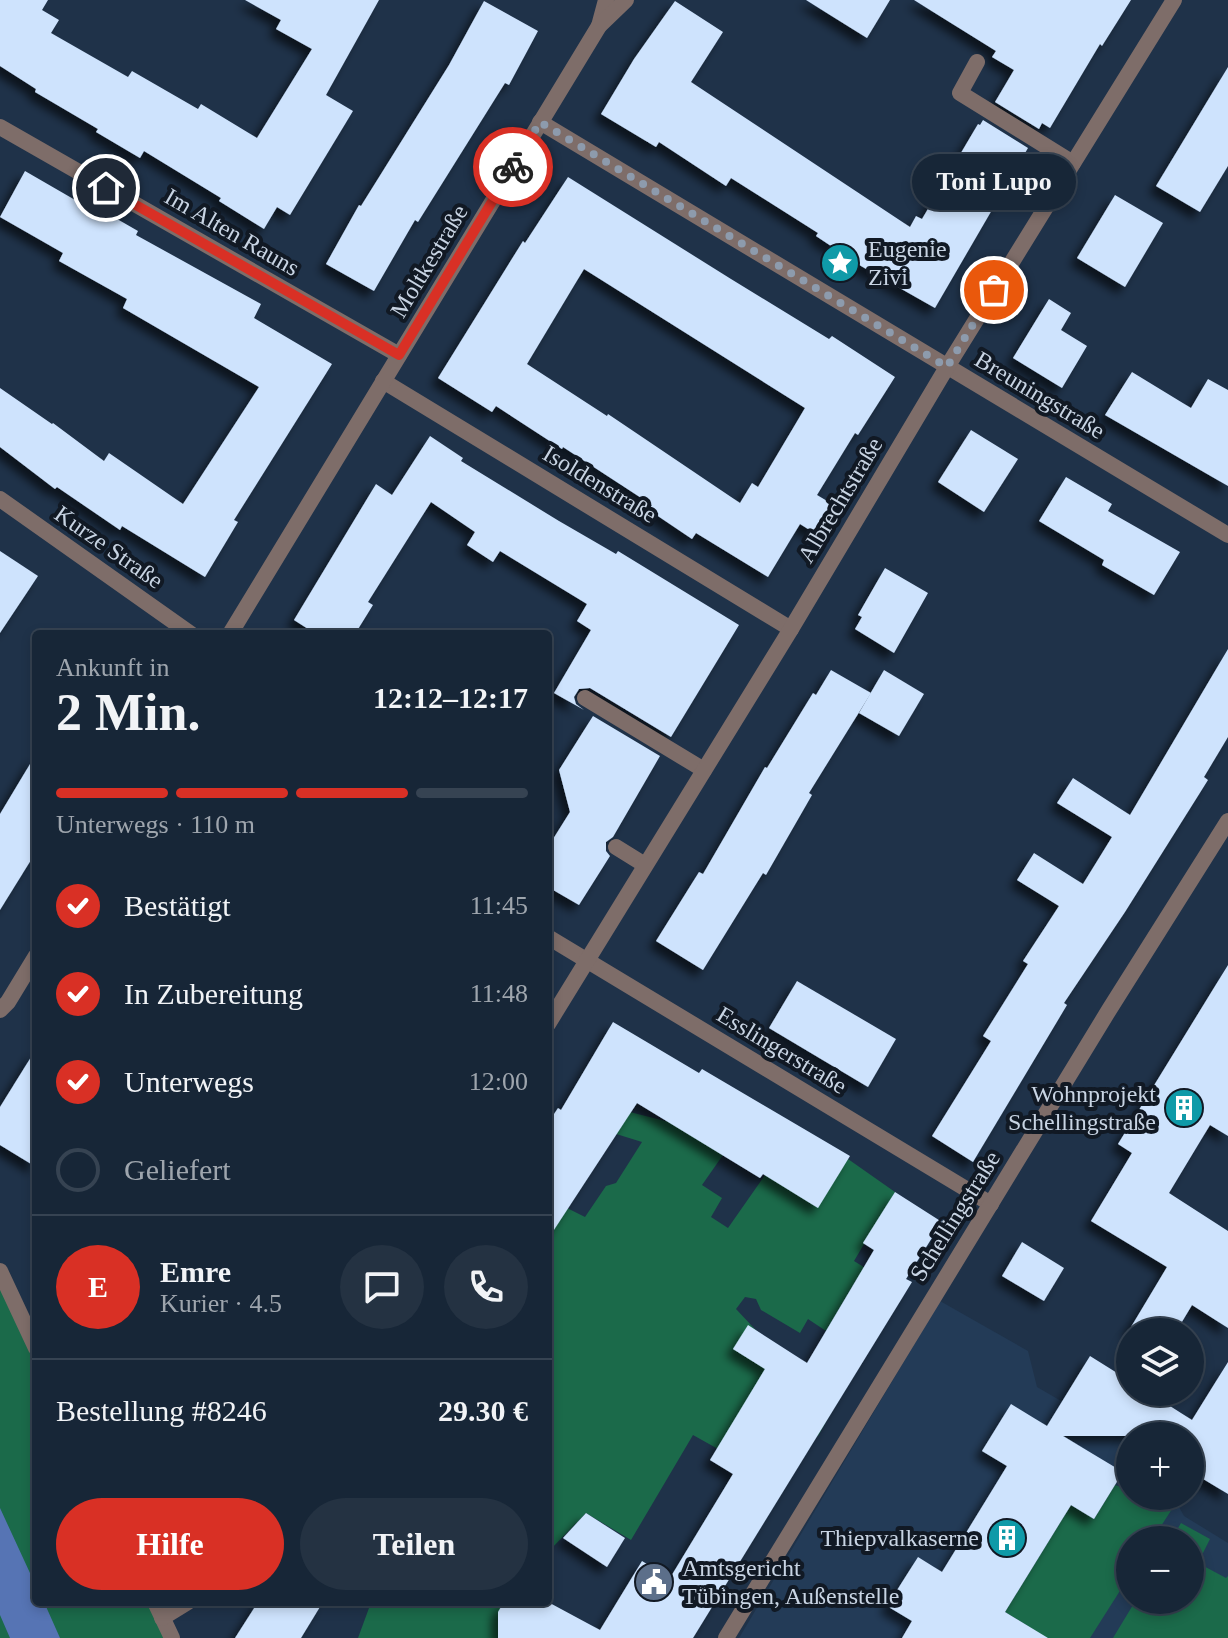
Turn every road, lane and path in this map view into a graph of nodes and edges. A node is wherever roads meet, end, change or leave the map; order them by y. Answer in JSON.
{"nodes":[{"id":1,"x":606,"y":0,"type":"edge"},
{"id":2,"x":626,"y":0,"type":"edge"},
{"id":3,"x":1174,"y":0,"type":"edge"},
{"id":4,"x":599,"y":26,"type":"junction"},
{"id":5,"x":977,"y":62,"type":"dead end"},
{"id":6,"x":540,"y":122,"type":"junction"},
{"id":7,"x":0,"y":127,"type":"edge"},
{"id":8,"x":1073,"y":163,"type":"junction"},
{"id":9,"x":399,"y":355,"type":"junction"},
{"id":10,"x":947,"y":367,"type":"junction"},
{"id":11,"x":383,"y":381,"type":"junction"},
{"id":12,"x":0,"y":499,"type":"edge"},
{"id":13,"x":1228,"y":535,"type":"edge"},
{"id":14,"x":791,"y":629,"type":"junction"},
{"id":15,"x":185,"y":630,"type":"edge"},
{"id":16,"x":232,"y":630,"type":"edge"},
{"id":17,"x":585,"y":698,"type":"dead end"},
{"id":18,"x":704,"y":770,"type":"junction"},
{"id":19,"x":1228,"y":821,"type":"edge"},
{"id":20,"x":616,"y":847,"type":"dead end"},
{"id":21,"x":645,"y":865,"type":"junction"},
{"id":22,"x":552,"y":939,"type":"edge"},
{"id":23,"x":586,"y":960,"type":"junction"},
{"id":24,"x":32,"y":963,"type":"edge"},
{"id":25,"x":0,"y":1010,"type":"edge"},
{"id":26,"x":552,"y":1017,"type":"edge"},
{"id":27,"x":991,"y":1204,"type":"junction"},
{"id":28,"x":0,"y":1271,"type":"edge"},
{"id":29,"x":32,"y":1339,"type":"edge"},
{"id":30,"x":157,"y":1606,"type":"edge"},
{"id":31,"x":182,"y":1606,"type":"edge"},
{"id":32,"x":162,"y":1618,"type":"junction"},
{"id":33,"x":172,"y":1638,"type":"edge"},
{"id":34,"x":726,"y":1638,"type":"edge"}],
"edges":[{"from":1,"to":4,"type":"street"},
{"from":2,"to":4,"type":"street","name":"Moltkestraße"},
{"from":3,"to":8,"type":"street","name":"Albrechtstraße"},
{"from":4,"to":6,"type":"street","name":"Moltkestraße"},
{"from":5,"to":8,"type":"street"},
{"from":6,"to":9,"type":"street","name":"Moltkestraße"},
{"from":6,"to":10,"type":"street","name":"Breuningstraße"},
{"from":7,"to":9,"type":"street","name":"Im Alten Rauns"},
{"from":8,"to":10,"type":"street","name":"Albrechtstraße"},
{"from":9,"to":11,"type":"street","name":"Moltkestraße"},
{"from":10,"to":13,"type":"street","name":"Breuningstraße"},
{"from":10,"to":14,"type":"street","name":"Albrechtstraße"},
{"from":11,"to":14,"type":"street","name":"Isoldenstraße"},
{"from":11,"to":16,"type":"street","name":"Moltkestraße"},
{"from":12,"to":15,"type":"street","name":"Kurze Straße"},
{"from":14,"to":18,"type":"street","name":"Albrechtstraße"},
{"from":17,"to":18,"type":"street"},
{"from":18,"to":21,"type":"street","name":"Albrechtstraße"},
{"from":19,"to":27,"type":"street","name":"Schellingstraße"},
{"from":20,"to":21,"type":"street"},
{"from":21,"to":23,"type":"street","name":"Albrechtstraße"},
{"from":22,"to":23,"type":"street","name":"Esslingerstraße"},
{"from":23,"to":26,"type":"street","name":"Albrechtstraße"},
{"from":23,"to":27,"type":"street","name":"Esslingerstraße"},
{"from":24,"to":25,"type":"street"},
{"from":27,"to":34,"type":"street","name":"Schellingstraße"},
{"from":28,"to":29,"type":"street"},
{"from":30,"to":32,"type":"street"},
{"from":31,"to":32,"type":"street"},
{"from":32,"to":33,"type":"street"}]}
